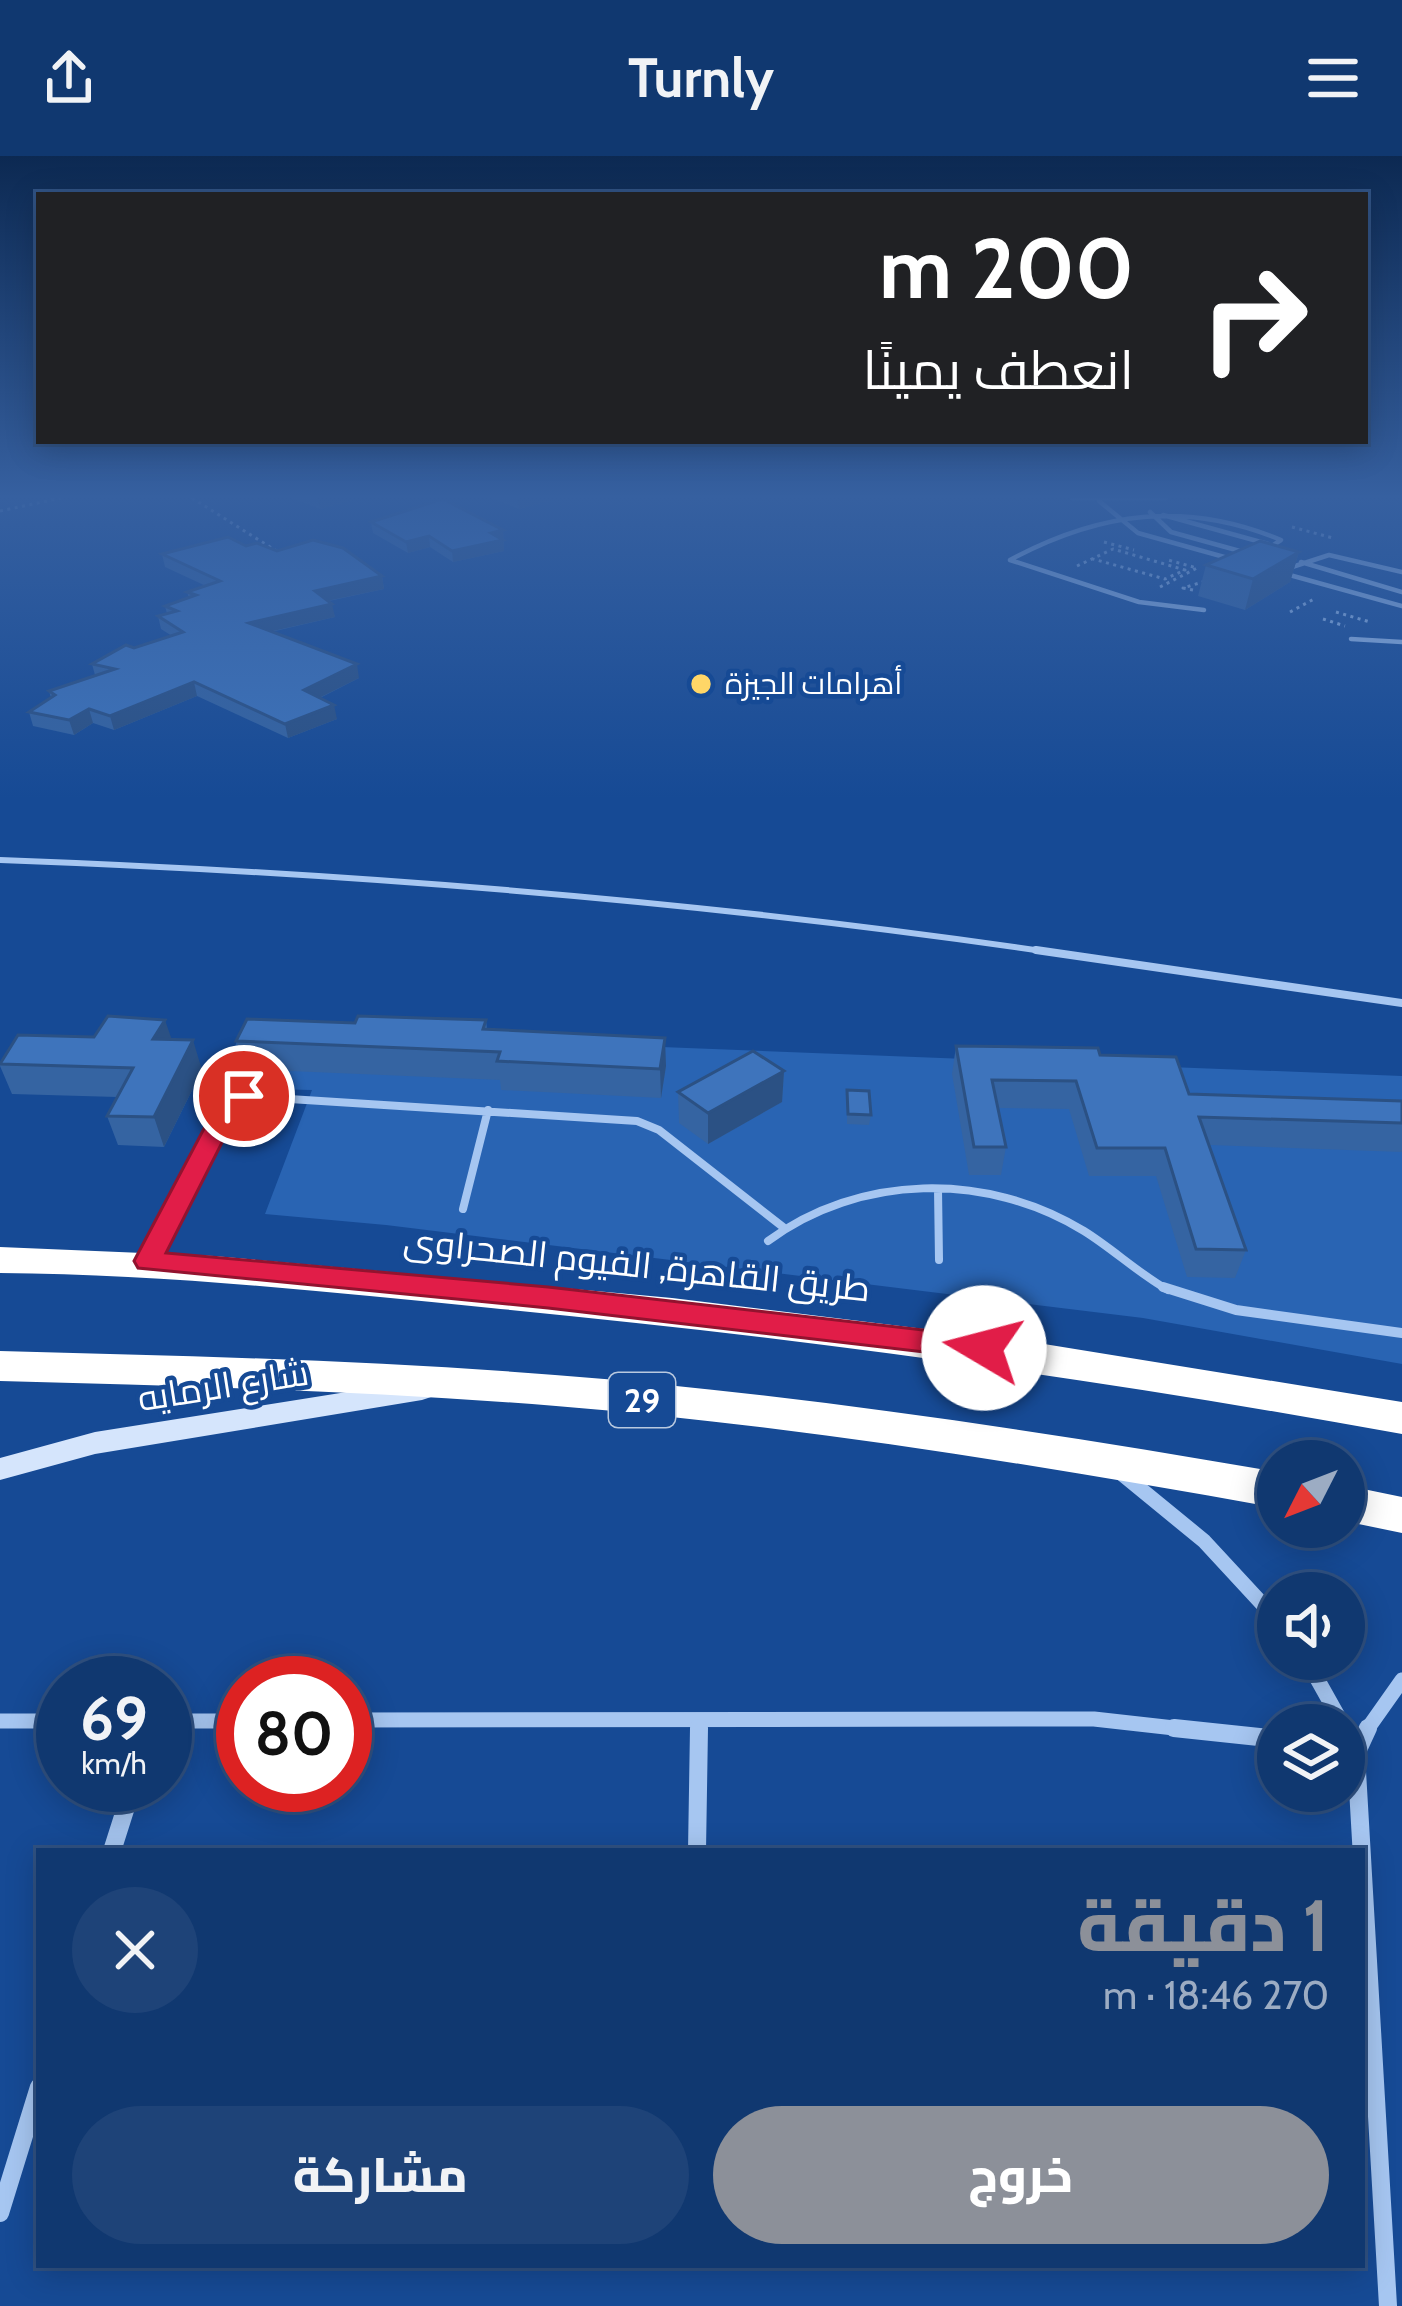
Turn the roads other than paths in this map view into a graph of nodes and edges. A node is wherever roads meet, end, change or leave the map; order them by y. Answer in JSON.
{"nodes":[{"id":1,"x":1128,"y":598,"type":"edge"},
{"id":2,"x":1204,"y":610,"type":"dead end"},
{"id":3,"x":1352,"y":639,"type":"dead end"},
{"id":4,"x":1402,"y":642,"type":"edge"},
{"id":5,"x":0,"y":860,"type":"edge"},
{"id":6,"x":1402,"y":1003,"type":"edge"},
{"id":7,"x":488,"y":1110,"type":"junction"},
{"id":8,"x":938,"y":1189,"type":"junction"},
{"id":9,"x":463,"y":1209,"type":"dead end"},
{"id":10,"x":783,"y":1228,"type":"junction"},
{"id":11,"x":768,"y":1241,"type":"dead end"},
{"id":12,"x":0,"y":1260,"type":"edge"},
{"id":13,"x":939,"y":1260,"type":"dead end"},
{"id":14,"x":148,"y":1261,"type":"junction"},
{"id":15,"x":1402,"y":1333,"type":"edge"},
{"id":16,"x":0,"y":1366,"type":"edge"},
{"id":17,"x":460,"y":1384,"type":"junction"},
{"id":18,"x":1402,"y":1418,"type":"edge"},
{"id":19,"x":1106,"y":1460,"type":"junction"},
{"id":20,"x":0,"y":1469,"type":"edge"},
{"id":21,"x":1257,"y":1486,"type":"edge"},
{"id":22,"x":1365,"y":1507,"type":"edge"},
{"id":23,"x":1402,"y":1515,"type":"edge"},
{"id":24,"x":1257,"y":1598,"type":"edge"},
{"id":25,"x":1402,"y":1680,"type":"edge"},
{"id":26,"x":372,"y":1720,"type":"edge"},
{"id":27,"x":699,"y":1720,"type":"junction"},
{"id":28,"x":0,"y":1721,"type":"edge"},
{"id":29,"x":36,"y":1721,"type":"edge"},
{"id":30,"x":1365,"y":1730,"type":"edge"},
{"id":31,"x":1257,"y":1737,"type":"edge"},
{"id":32,"x":124,"y":1812,"type":"edge"},
{"id":33,"x":1354,"y":1812,"type":"edge"},
{"id":34,"x":113,"y":1848,"type":"edge"},
{"id":35,"x":698,"y":1848,"type":"edge"},
{"id":36,"x":1356,"y":1848,"type":"edge"},
{"id":37,"x":1365,"y":2002,"type":"edge"},
{"id":38,"x":36,"y":2097,"type":"edge"},
{"id":39,"x":1371,"y":2102,"type":"edge"},
{"id":40,"x":0,"y":2213,"type":"edge"},
{"id":41,"x":1388,"y":2306,"type":"edge"}],
"edges":[{"from":1,"to":2,"type":"lane"},
{"from":3,"to":4,"type":"lane"},
{"from":5,"to":6,"type":"lane"},
{"from":7,"to":9,"type":"lane"},
{"from":7,"to":10,"type":"lane"},
{"from":7,"to":14,"type":"lane"},
{"from":8,"to":10,"type":"lane"},
{"from":8,"to":13,"type":"lane"},
{"from":8,"to":15,"type":"lane"},
{"from":10,"to":11,"type":"lane"},
{"from":12,"to":14,"type":"highway","name":"طريق القاهرة, الفيوم الصحراوى"},
{"from":14,"to":18,"type":"highway","name":"طريق القاهرة, الفيوم الصحراوى"},
{"from":16,"to":17,"type":"highway","number":"29"},
{"from":17,"to":19,"type":"highway","number":"29"},
{"from":17,"to":20,"type":"street","name":"شارع الرمايه"},
{"from":19,"to":21,"type":"highway","number":"29"},
{"from":19,"to":24,"type":"street"},
{"from":22,"to":23,"type":"highway"},
{"from":25,"to":30,"type":"street"},
{"from":26,"to":27,"type":"street"},
{"from":27,"to":31,"type":"street"},
{"from":27,"to":35,"type":"street"},
{"from":28,"to":29,"type":"street"},
{"from":32,"to":34,"type":"street"},
{"from":33,"to":36,"type":"street"},
{"from":37,"to":39,"type":"street"},
{"from":38,"to":40,"type":"street"},
{"from":39,"to":41,"type":"street"}]}
